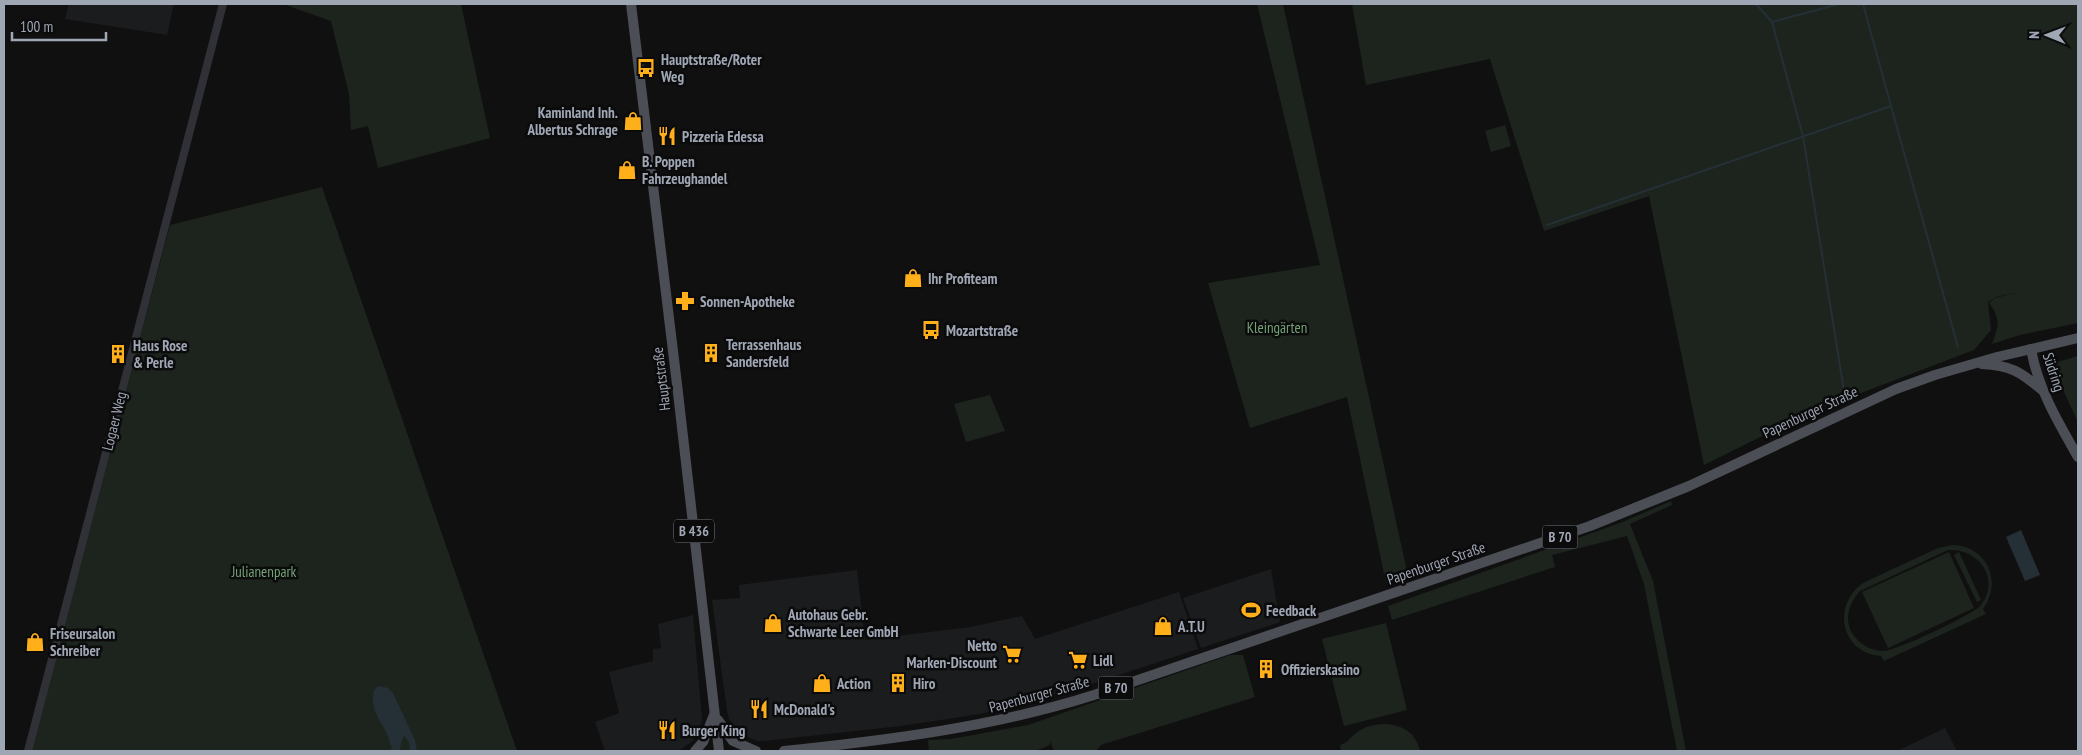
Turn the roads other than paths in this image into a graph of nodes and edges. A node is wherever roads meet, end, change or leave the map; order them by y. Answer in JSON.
{"nodes":[{"id":1,"x":223,"y":4,"type":"edge"},
{"id":2,"x":631,"y":4,"type":"edge"},
{"id":3,"x":2078,"y":338,"type":"edge"},
{"id":4,"x":2030,"y":349,"type":"junction"},
{"id":5,"x":1971,"y":364,"type":"junction"},
{"id":6,"x":2043,"y":390,"type":"junction"},
{"id":7,"x":2078,"y":457,"type":"edge"},
{"id":8,"x":715,"y":714,"type":"junction"},
{"id":9,"x":28,"y":751,"type":"edge"},
{"id":10,"x":694,"y":751,"type":"edge"},
{"id":11,"x":719,"y":751,"type":"edge"},
{"id":12,"x":756,"y":751,"type":"edge"},
{"id":13,"x":784,"y":751,"type":"edge"}],
"edges":[{"from":1,"to":9,"type":"street","name":"Logaer Weg"},
{"from":2,"to":8,"type":"main road","name":"Hauptstraße","number":"B 436"},
{"from":3,"to":4,"type":"main road","name":"Papenburger Straße","number":"B 70"},
{"from":4,"to":5,"type":"main road","name":"Papenburger Straße","number":"B 70"},
{"from":4,"to":6,"type":"main road","name":"Südring"},
{"from":5,"to":6,"type":"main road"},
{"from":5,"to":13,"type":"main road","name":"Papenburger Straße","number":"B 70"},
{"from":6,"to":7,"type":"main road","name":"Südring"},
{"from":8,"to":10,"type":"main road"},
{"from":8,"to":11,"type":"main road","name":"Hauptstraße","number":"B 436"},
{"from":8,"to":12,"type":"main road"}]}
